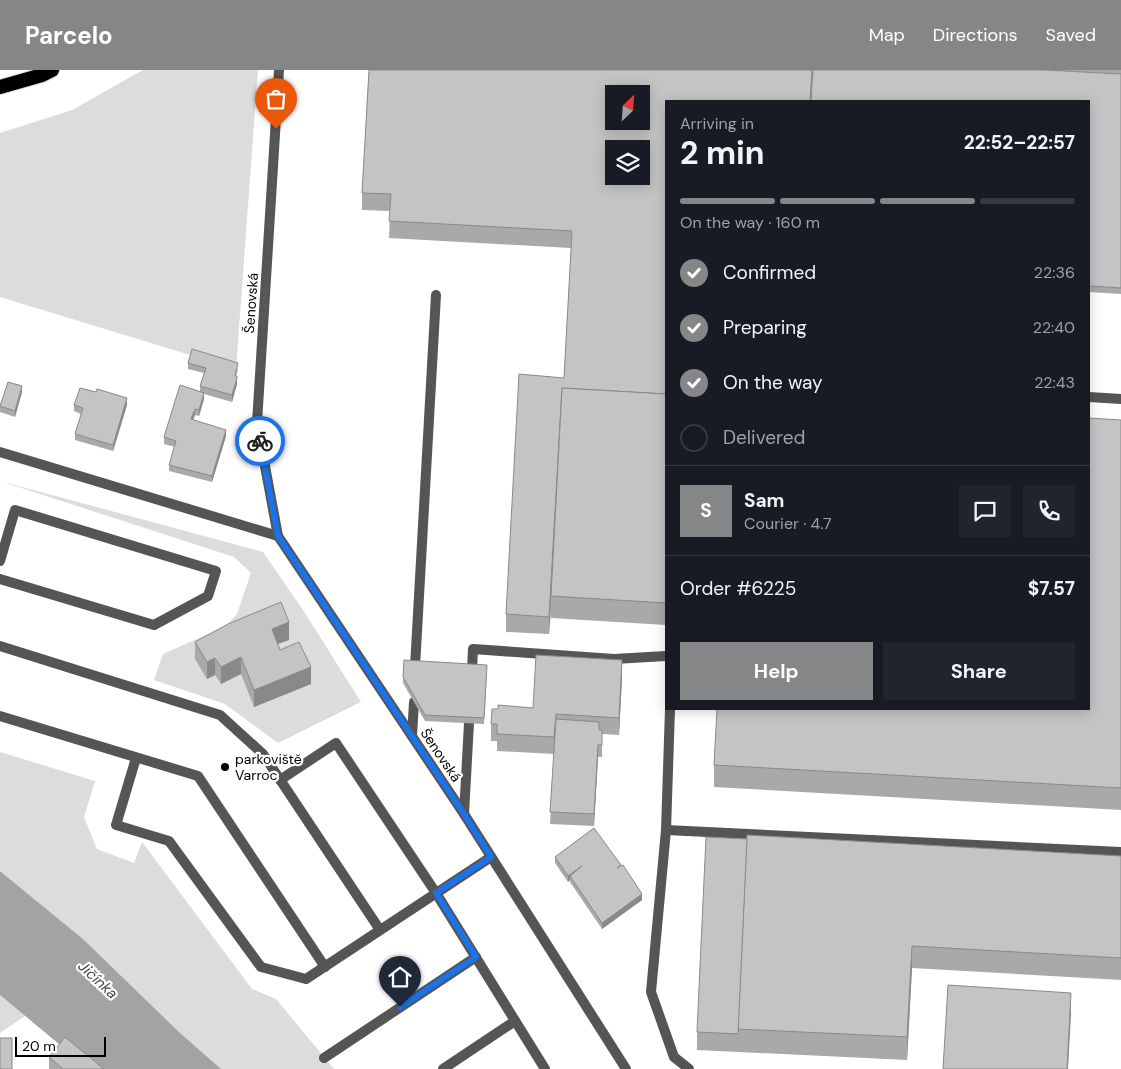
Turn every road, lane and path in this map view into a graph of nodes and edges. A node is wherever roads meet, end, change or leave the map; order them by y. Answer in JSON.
{"nodes":[{"id":1,"x":52,"y":70,"type":"edge"},
{"id":2,"x":279,"y":70,"type":"edge"},
{"id":3,"x":0,"y":87,"type":"edge"},
{"id":4,"x":436,"y":295,"type":"dead end"},
{"id":5,"x":1090,"y":397,"type":"edge"},
{"id":6,"x":1121,"y":399,"type":"edge"},
{"id":7,"x":0,"y":452,"type":"edge"},
{"id":8,"x":278,"y":536,"type":"junction"},
{"id":9,"x":0,"y":561,"type":"edge"},
{"id":10,"x":0,"y":579,"type":"edge"},
{"id":11,"x":0,"y":646,"type":"edge"},
{"id":12,"x":665,"y":656,"type":"edge"},
{"id":13,"x":415,"y":667,"type":"edge"},
{"id":14,"x":472,"y":670,"type":"edge"},
{"id":15,"x":414,"y":702,"type":"edge"},
{"id":16,"x":670,"y":710,"type":"edge"},
{"id":17,"x":0,"y":716,"type":"edge"},
{"id":18,"x":469,"y":723,"type":"edge"},
{"id":19,"x":412,"y":736,"type":"junction"},
{"id":20,"x":136,"y":758,"type":"junction"},
{"id":21,"x":280,"y":780,"type":"junction"},
{"id":22,"x":464,"y":814,"type":"junction"},
{"id":23,"x":666,"y":830,"type":"junction"},
{"id":24,"x":1121,"y":852,"type":"edge"},
{"id":25,"x":491,"y":857,"type":"junction"},
{"id":26,"x":436,"y":893,"type":"junction"},
{"id":27,"x":380,"y":930,"type":"junction"},
{"id":28,"x":476,"y":957,"type":"junction"},
{"id":29,"x":325,"y":967,"type":"junction"},
{"id":30,"x":515,"y":1021,"type":"junction"},
{"id":31,"x":324,"y":1058,"type":"dead end"},
{"id":32,"x":443,"y":1069,"type":"edge"},
{"id":33,"x":545,"y":1069,"type":"edge"},
{"id":34,"x":626,"y":1069,"type":"edge"},
{"id":35,"x":689,"y":1069,"type":"edge"}],
"edges":[{"from":1,"to":3,"type":"highway"},
{"from":2,"to":8,"type":"street","name":"Šenovská"},
{"from":4,"to":13,"type":"street"},
{"from":5,"to":6,"type":"street"},
{"from":7,"to":8,"type":"street"},
{"from":8,"to":19,"type":"street","name":"Šenovská"},
{"from":9,"to":10,"type":"street"},
{"from":11,"to":21,"type":"street"},
{"from":12,"to":14,"type":"street"},
{"from":15,"to":19,"type":"street"},
{"from":16,"to":23,"type":"street"},
{"from":17,"to":20,"type":"street"},
{"from":18,"to":22,"type":"street"},
{"from":19,"to":22,"type":"street","name":"Šenovská"},
{"from":20,"to":29,"type":"street"},
{"from":20,"to":29,"type":"street"},
{"from":21,"to":26,"type":"street"},
{"from":21,"to":27,"type":"street"},
{"from":22,"to":25,"type":"street","name":"Šenovská"},
{"from":23,"to":24,"type":"street"},
{"from":23,"to":35,"type":"street"},
{"from":25,"to":26,"type":"street"},
{"from":25,"to":34,"type":"street","name":"Šenovská"},
{"from":26,"to":27,"type":"street"},
{"from":26,"to":28,"type":"street"},
{"from":27,"to":29,"type":"street"},
{"from":28,"to":30,"type":"street"},
{"from":28,"to":31,"type":"street"},
{"from":30,"to":32,"type":"street"},
{"from":30,"to":33,"type":"street"}]}
